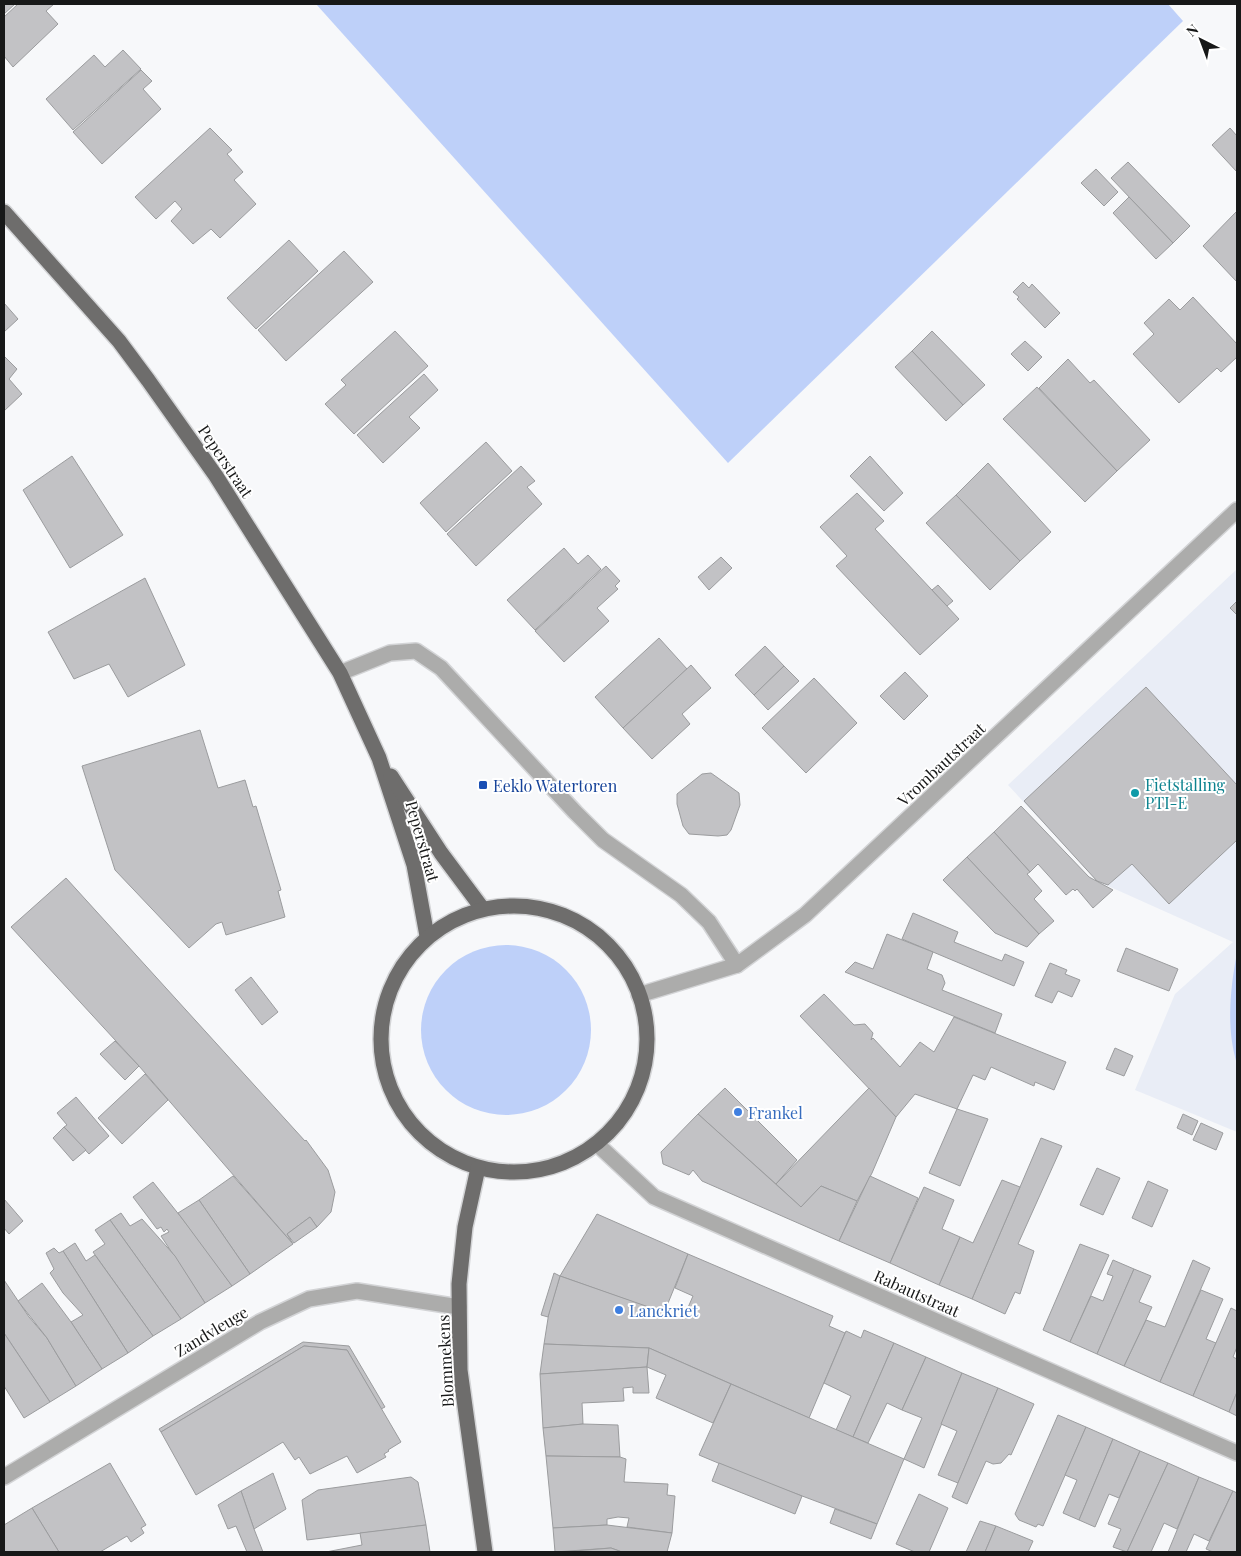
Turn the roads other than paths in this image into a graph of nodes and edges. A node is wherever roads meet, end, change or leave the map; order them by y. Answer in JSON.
{"nodes":[{"id":1,"x":4,"y":212,"type":"edge"},
{"id":2,"x":1237,"y":510,"type":"edge"},
{"id":3,"x":340,"y":673,"type":"junction"},
{"id":4,"x":379,"y":758,"type":"junction"},
{"id":5,"x":482,"y":908,"type":"junction"},
{"id":6,"x":427,"y":936,"type":"junction"},
{"id":7,"x":737,"y":965,"type":"junction"},
{"id":8,"x":639,"y":995,"type":"junction"},
{"id":9,"x":598,"y":1144,"type":"junction"},
{"id":10,"x":478,"y":1168,"type":"junction"},
{"id":11,"x":459,"y":1307,"type":"junction"},
{"id":12,"x":1237,"y":1453,"type":"edge"},
{"id":13,"x":4,"y":1477,"type":"edge"},
{"id":14,"x":485,"y":1552,"type":"edge"}],
"edges":[{"from":1,"to":3,"type":"main road","name":"Peperstraat"},
{"from":2,"to":7,"type":"street","name":"Vrombautstraat"},
{"from":3,"to":4,"type":"main road","name":"Peperstraat"},
{"from":3,"to":7,"type":"street"},
{"from":4,"to":5,"type":"main road","name":"Peperstraat"},
{"from":4,"to":6,"type":"main road","name":"Peperstraat"},
{"from":5,"to":6,"type":"main road"},
{"from":5,"to":8,"type":"main road"},
{"from":6,"to":10,"type":"main road"},
{"from":7,"to":8,"type":"street","name":"Vrombautstraat"},
{"from":8,"to":9,"type":"main road"},
{"from":9,"to":10,"type":"main road"},
{"from":9,"to":12,"type":"street","name":"Rabautstraat"},
{"from":10,"to":11,"type":"main road","name":"Blommekens"},
{"from":11,"to":13,"type":"street","name":"Zandvleuge"},
{"from":11,"to":14,"type":"main road","name":"Blommekens"}]}
